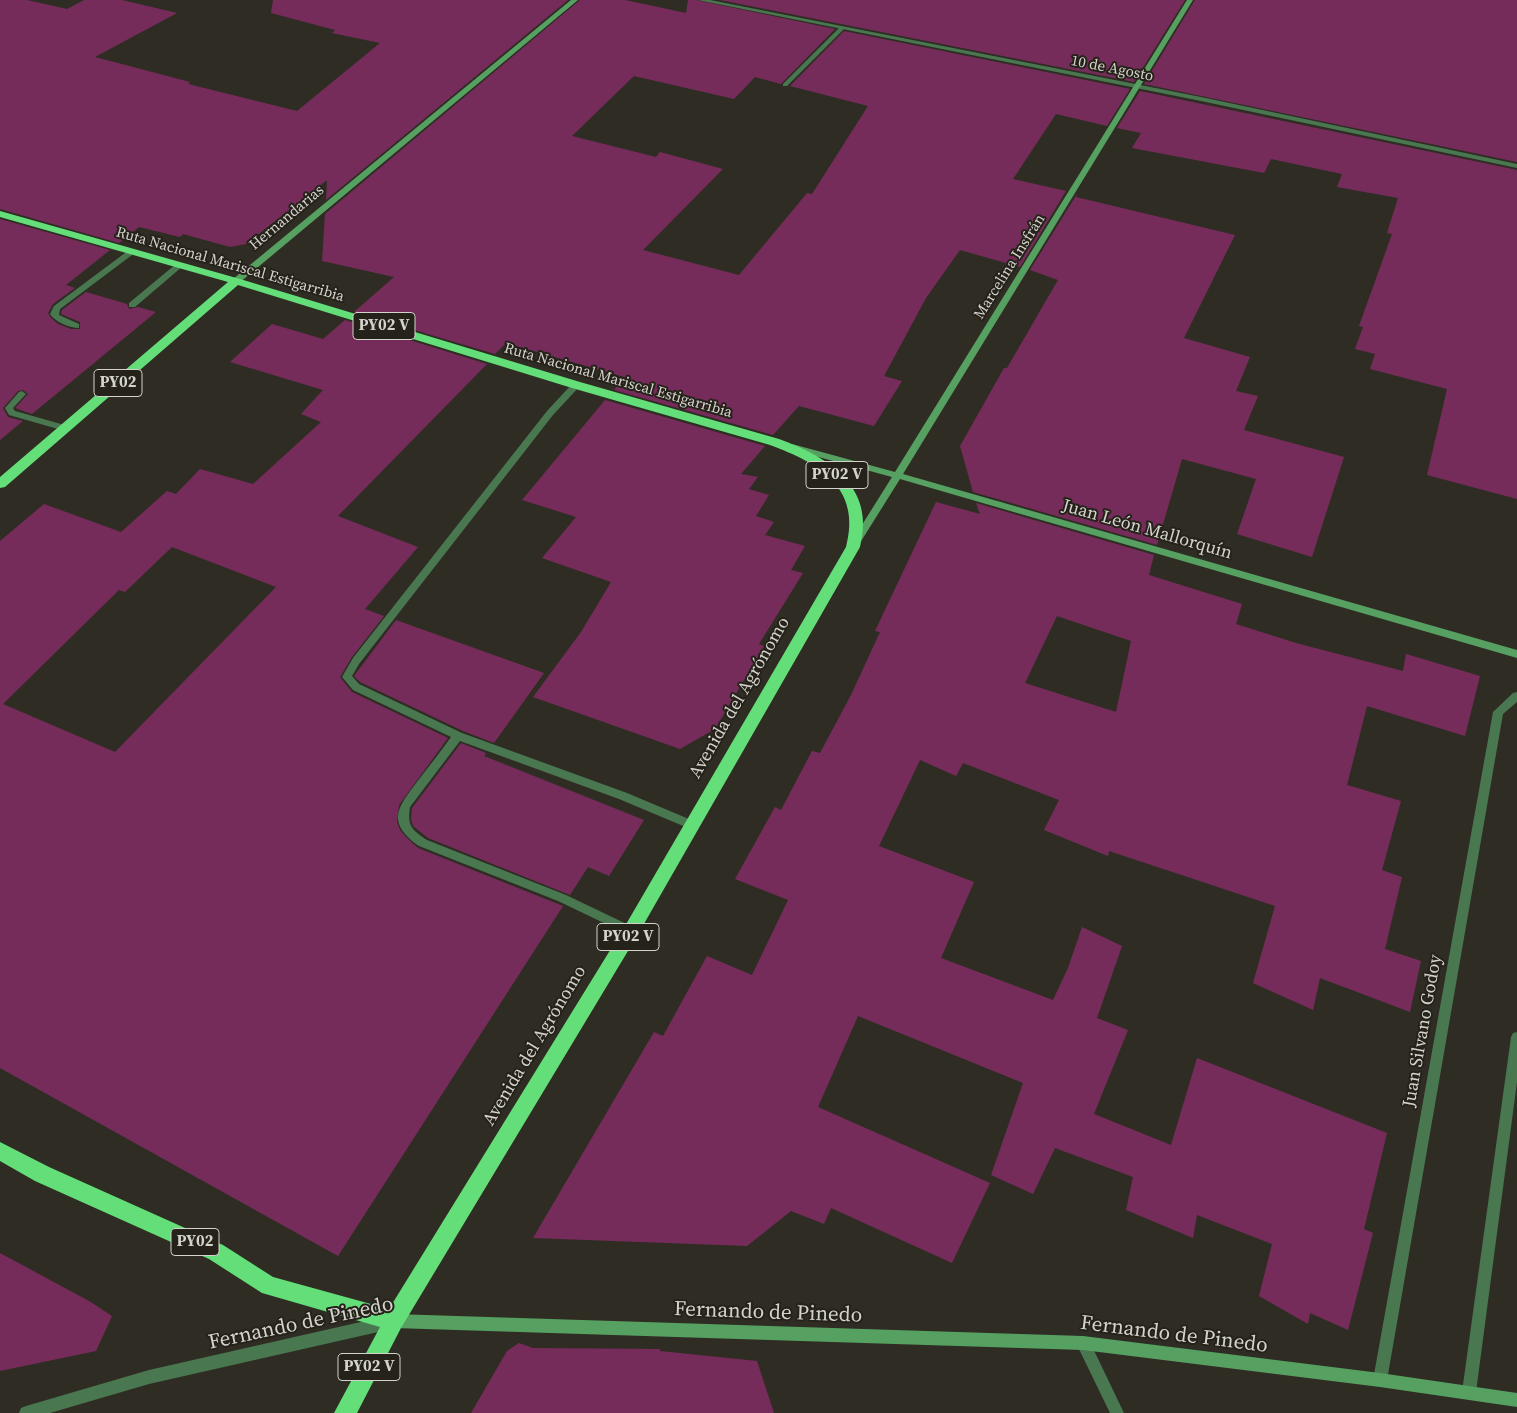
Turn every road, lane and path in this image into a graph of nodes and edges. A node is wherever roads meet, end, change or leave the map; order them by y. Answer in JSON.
{"nodes":[{"id":1,"x":575,"y":0,"type":"edge"},
{"id":2,"x":701,"y":0,"type":"edge"},
{"id":3,"x":1190,"y":0,"type":"edge"},
{"id":4,"x":842,"y":28,"type":"junction"},
{"id":5,"x":785,"y":85,"type":"dead end"},
{"id":6,"x":1138,"y":87,"type":"junction"},
{"id":7,"x":1517,"y":166,"type":"edge"},
{"id":8,"x":0,"y":214,"type":"edge"},
{"id":9,"x":132,"y":252,"type":"junction"},
{"id":10,"x":179,"y":266,"type":"junction"},
{"id":11,"x":236,"y":282,"type":"junction"},
{"id":12,"x":132,"y":305,"type":"dead end"},
{"id":13,"x":76,"y":326,"type":"dead end"},
{"id":14,"x":576,"y":385,"type":"junction"},
{"id":15,"x":22,"y":394,"type":"dead end"},
{"id":16,"x":65,"y":428,"type":"junction"},
{"id":17,"x":767,"y":440,"type":"junction"},
{"id":18,"x":897,"y":475,"type":"junction"},
{"id":19,"x":0,"y":484,"type":"edge"},
{"id":20,"x":853,"y":547,"type":"junction"},
{"id":21,"x":1517,"y":654,"type":"edge"},
{"id":22,"x":1517,"y":696,"type":"edge"},
{"id":23,"x":458,"y":736,"type":"junction"},
{"id":24,"x":692,"y":825,"type":"junction"},
{"id":25,"x":631,"y":931,"type":"junction"},
{"id":26,"x":1517,"y":1037,"type":"edge"},
{"id":27,"x":0,"y":1151,"type":"edge"},
{"id":28,"x":394,"y":1321,"type":"junction"},
{"id":29,"x":1083,"y":1344,"type":"junction"},
{"id":30,"x":1380,"y":1380,"type":"junction"},
{"id":31,"x":1469,"y":1392,"type":"junction"},
{"id":32,"x":1517,"y":1400,"type":"edge"},
{"id":33,"x":26,"y":1413,"type":"edge"},
{"id":34,"x":345,"y":1413,"type":"edge"},
{"id":35,"x":1117,"y":1413,"type":"edge"}],
"edges":[{"from":1,"to":11,"type":"main road","name":"Hernandarias"},
{"from":2,"to":4,"type":"street","name":"10 de Agosto"},
{"from":3,"to":6,"type":"main road","name":"Marcelina Insfrán"},
{"from":4,"to":5,"type":"street"},
{"from":4,"to":6,"type":"street","name":"10 de Agosto"},
{"from":6,"to":7,"type":"street","name":"10 de Agosto"},
{"from":6,"to":18,"type":"main road","name":"Marcelina Insfrán"},
{"from":8,"to":9,"type":"highway","name":"Ruta Nacional Mariscal Estigarribia","number":"PY02 V"},
{"from":9,"to":10,"type":"highway","name":"Ruta Nacional Mariscal Estigarribia","number":"PY02 V"},
{"from":9,"to":13,"type":"street"},
{"from":10,"to":11,"type":"highway","name":"Ruta Nacional Mariscal Estigarribia","number":"PY02 V"},
{"from":10,"to":12,"type":"street"},
{"from":11,"to":14,"type":"highway","name":"Ruta Nacional Mariscal Estigarribia","number":"PY02 V"},
{"from":11,"to":16,"type":"highway","name":"Hernandarias","number":"PY02"},
{"from":14,"to":17,"type":"highway","name":"Ruta Nacional Mariscal Estigarribia","number":"PY02 V"},
{"from":14,"to":23,"type":"street"},
{"from":15,"to":16,"type":"street"},
{"from":16,"to":19,"type":"highway","name":"Hernandarias","number":"PY02"},
{"from":17,"to":18,"type":"main road","name":"Juan León Mallorquín"},
{"from":17,"to":20,"type":"highway","number":"PY02 V"},
{"from":18,"to":20,"type":"main road","name":"Marcelina Insfrán"},
{"from":18,"to":21,"type":"main road","name":"Juan León Mallorquín"},
{"from":20,"to":24,"type":"highway","name":"Avenida del Agrónomo","number":"PY02 V"},
{"from":22,"to":30,"type":"street","name":"Juan Silvano Godoy"},
{"from":23,"to":24,"type":"street"},
{"from":23,"to":25,"type":"street"},
{"from":24,"to":25,"type":"highway","name":"Avenida del Agrónomo","number":"PY02 V"},
{"from":25,"to":28,"type":"highway","name":"Avenida del Agrónomo","number":"PY02 V"},
{"from":26,"to":31,"type":"street"},
{"from":27,"to":28,"type":"highway","number":"PY02"},
{"from":28,"to":29,"type":"main road","name":"Fernando de Pinedo"},
{"from":28,"to":33,"type":"street","name":"Fernando de Pinedo"},
{"from":28,"to":34,"type":"highway","name":"Avenida del Agrónomo","number":"PY02 V"},
{"from":29,"to":30,"type":"main road","name":"Fernando de Pinedo"},
{"from":29,"to":35,"type":"street"},
{"from":30,"to":31,"type":"main road","name":"Fernando de Pinedo"},
{"from":31,"to":32,"type":"main road","name":"Fernando de Pinedo"}]}
